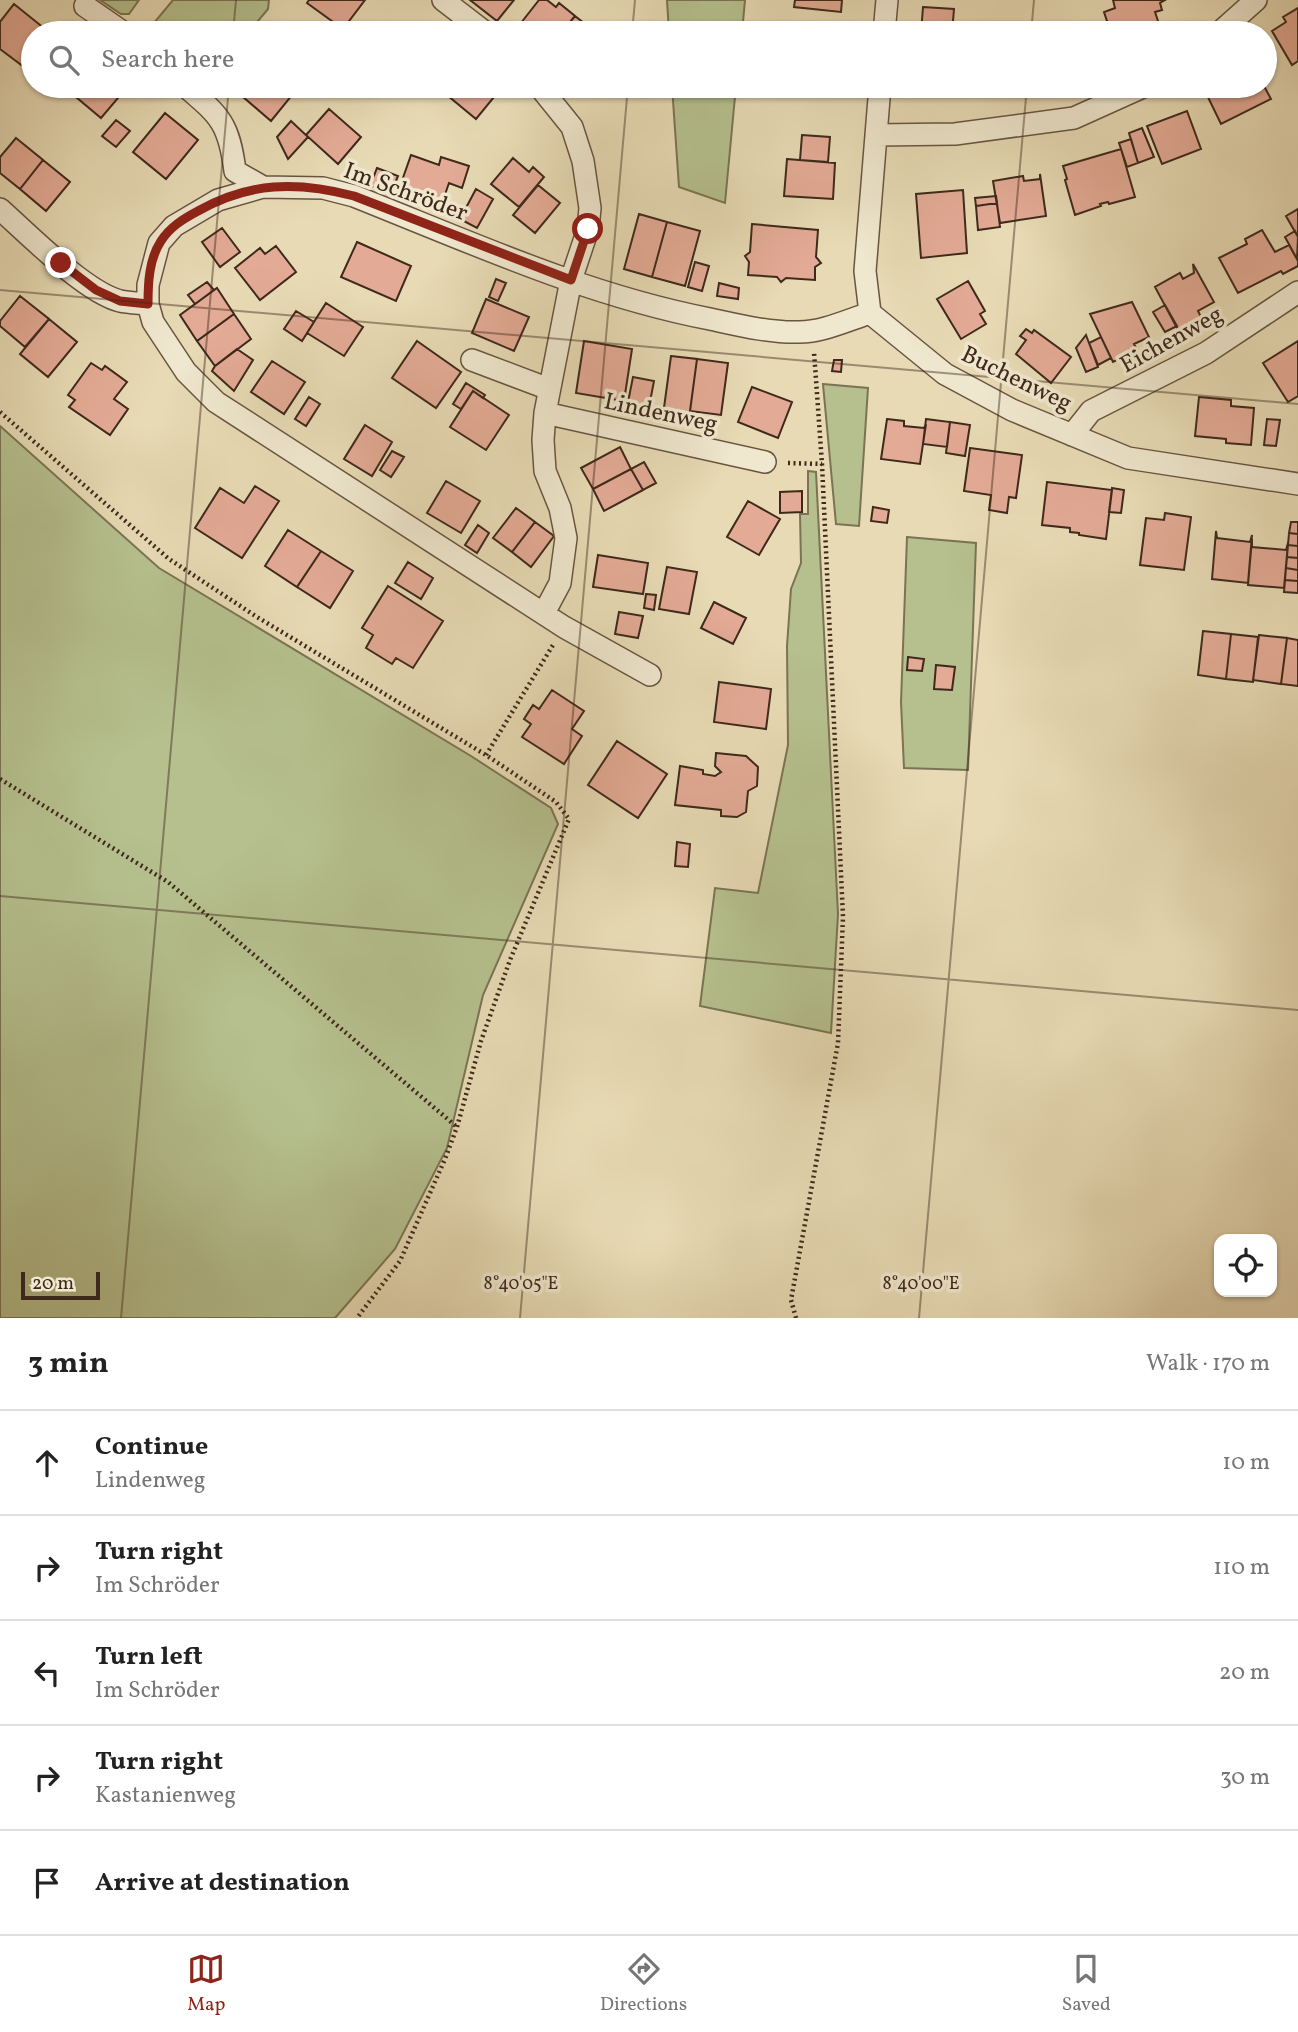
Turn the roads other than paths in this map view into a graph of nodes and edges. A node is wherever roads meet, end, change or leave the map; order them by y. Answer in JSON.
{"nodes":[{"id":1,"x":443,"y":0,"type":"edge"},
{"id":2,"x":887,"y":0,"type":"edge"},
{"id":3,"x":1256,"y":0,"type":"edge"},
{"id":4,"x":85,"y":6,"type":"dead end"},
{"id":5,"x":107,"y":21,"type":"edge"},
{"id":6,"x":470,"y":21,"type":"edge"},
{"id":7,"x":885,"y":21,"type":"edge"},
{"id":8,"x":1232,"y":21,"type":"edge"},
{"id":9,"x":199,"y":98,"type":"edge"},
{"id":10,"x":548,"y":98,"type":"edge"},
{"id":11,"x":879,"y":98,"type":"edge"},
{"id":12,"x":1118,"y":98,"type":"edge"},
{"id":13,"x":876,"y":135,"type":"junction"},
{"id":14,"x":263,"y":187,"type":"junction"},
{"id":15,"x":0,"y":209,"type":"edge"},
{"id":16,"x":571,"y":280,"type":"junction"},
{"id":17,"x":1298,"y":292,"type":"edge"},
{"id":18,"x":148,"y":304,"type":"junction"},
{"id":19,"x":870,"y":313,"type":"junction"},
{"id":20,"x":472,"y":360,"type":"dead end"},
{"id":21,"x":549,"y":389,"type":"junction"},
{"id":22,"x":545,"y":413,"type":"junction"},
{"id":23,"x":1072,"y":435,"type":"junction"},
{"id":24,"x":765,"y":462,"type":"road end"},
{"id":25,"x":1298,"y":484,"type":"edge"},
{"id":26,"x":544,"y":613,"type":"junction"},
{"id":27,"x":650,"y":675,"type":"dead end"}],
"edges":[{"from":1,"to":6,"type":"street"},
{"from":2,"to":7,"type":"street"},
{"from":3,"to":8,"type":"street"},
{"from":4,"to":5,"type":"street"},
{"from":9,"to":14,"type":"street"},
{"from":10,"to":16,"type":"street"},
{"from":11,"to":13,"type":"street"},
{"from":12,"to":13,"type":"street"},
{"from":13,"to":19,"type":"street"},
{"from":14,"to":16,"type":"street","name":"Im Schröder"},
{"from":14,"to":18,"type":"street","name":"Im Schröder"},
{"from":15,"to":18,"type":"street"},
{"from":16,"to":19,"type":"street","name":"Im Schröder"},
{"from":16,"to":21,"type":"street"},
{"from":17,"to":23,"type":"street","name":"Eichenweg"},
{"from":18,"to":26,"type":"street","name":"Im Schröder"},
{"from":19,"to":23,"type":"street","name":"Buchenweg"},
{"from":20,"to":21,"type":"street"},
{"from":21,"to":22,"type":"street"},
{"from":22,"to":24,"type":"street","name":"Lindenweg"},
{"from":22,"to":26,"type":"street"},
{"from":23,"to":25,"type":"street","name":"Buchenweg"},
{"from":26,"to":27,"type":"street","name":"Im Schröder"}]}
